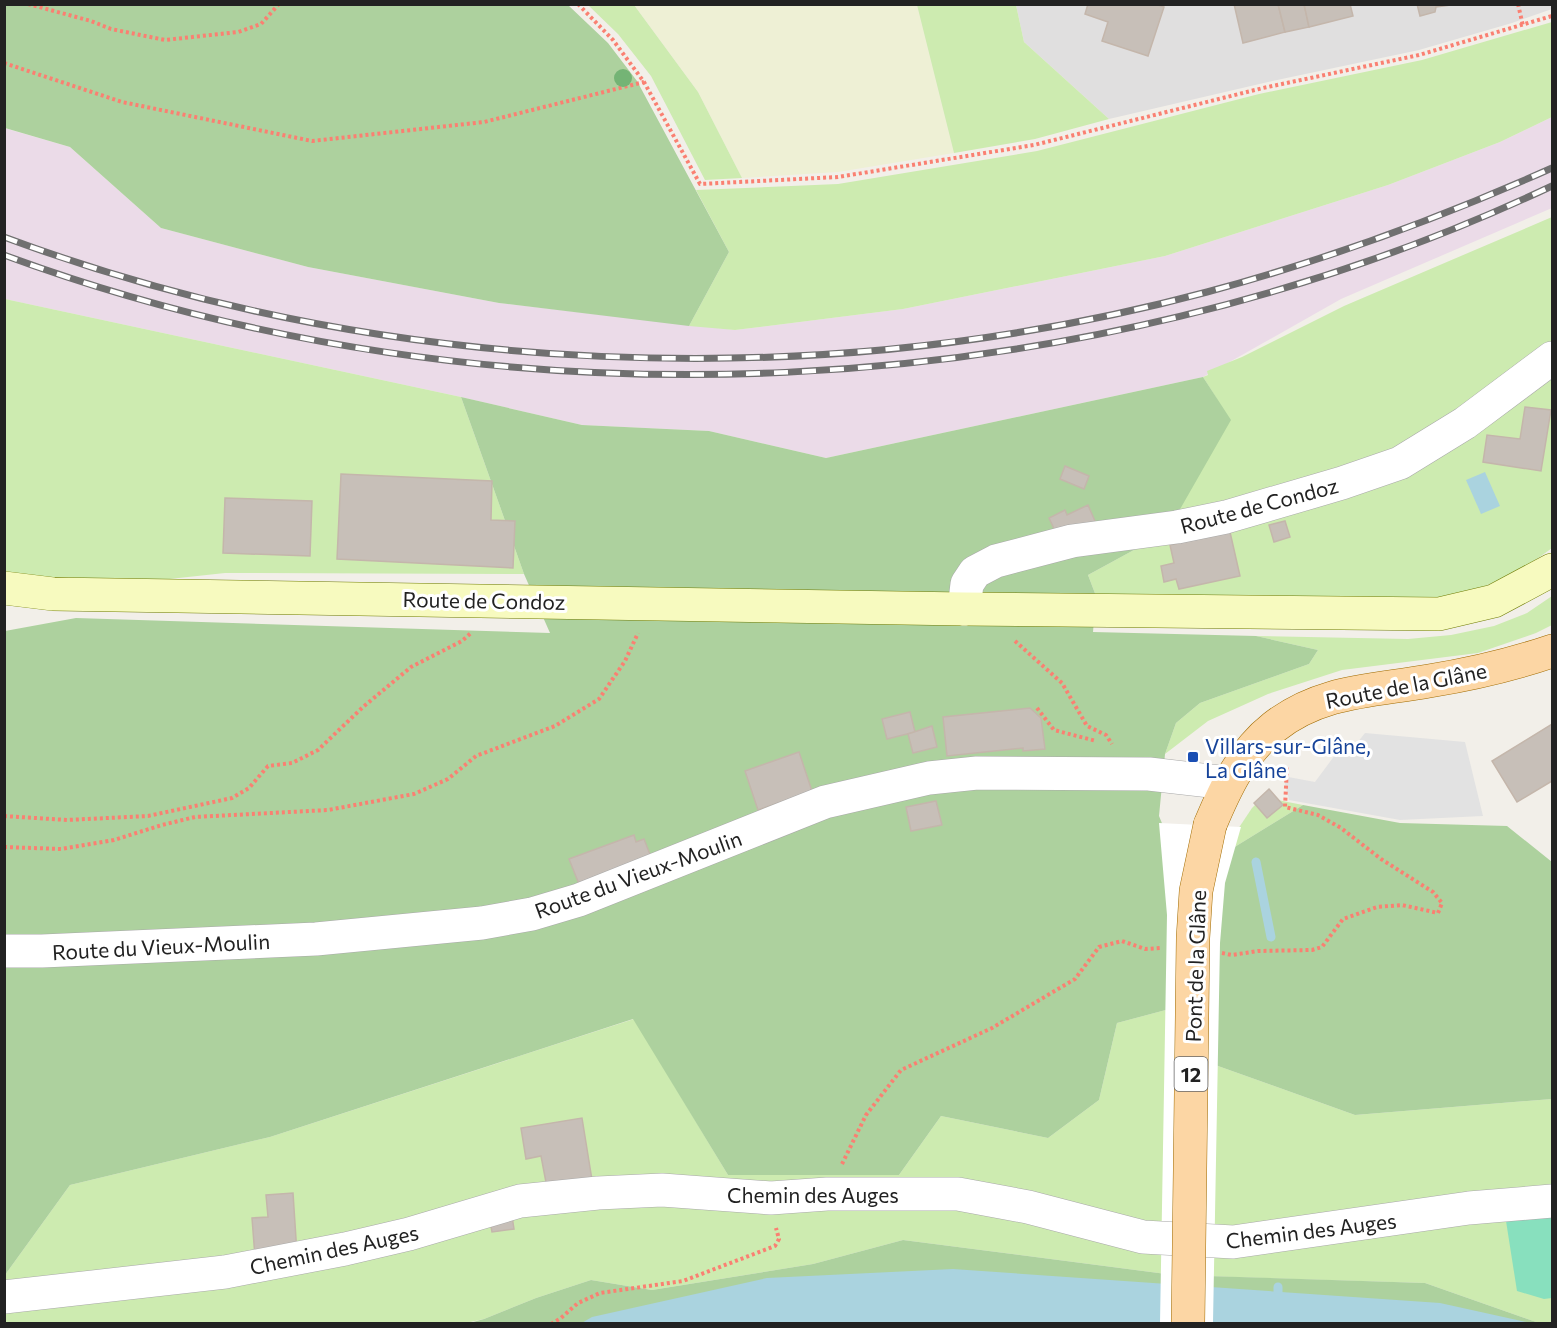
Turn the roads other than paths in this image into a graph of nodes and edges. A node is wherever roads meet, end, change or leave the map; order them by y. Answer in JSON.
{"nodes":[{"id":1,"x":1552,"y":358,"type":"edge"},
{"id":2,"x":1552,"y":570,"type":"edge"},
{"id":3,"x":4,"y":588,"type":"edge"},
{"id":4,"x":964,"y":609,"type":"junction"},
{"id":5,"x":1552,"y":651,"type":"edge"},
{"id":6,"x":1228,"y":783,"type":"junction"},
{"id":7,"x":1210,"y":825,"type":"joint"},
{"id":8,"x":4,"y":951,"type":"edge"},
{"id":9,"x":1552,"y":1201,"type":"edge"},
{"id":10,"x":4,"y":1297,"type":"edge"},
{"id":11,"x":1188,"y":1323,"type":"edge"}],
"edges":[{"from":1,"to":4,"type":"street","name":"Route de Condoz"},
{"from":2,"to":4,"type":"main road","name":"Route de Condoz"},
{"from":3,"to":4,"type":"main road","name":"Route de Condoz"},
{"from":5,"to":6,"type":"main road","name":"Route de la Glâne","number":"12"},
{"from":6,"to":7,"type":"main road","name":"Route de la Glâne","number":"12"},
{"from":6,"to":8,"type":"street","name":"Route du Vieux-Moulin"},
{"from":7,"to":11,"type":"main road","name":"Pont de la Glâne","number":"12","bridge":true},
{"from":9,"to":10,"type":"street","name":"Chemin des Auges"}]}
